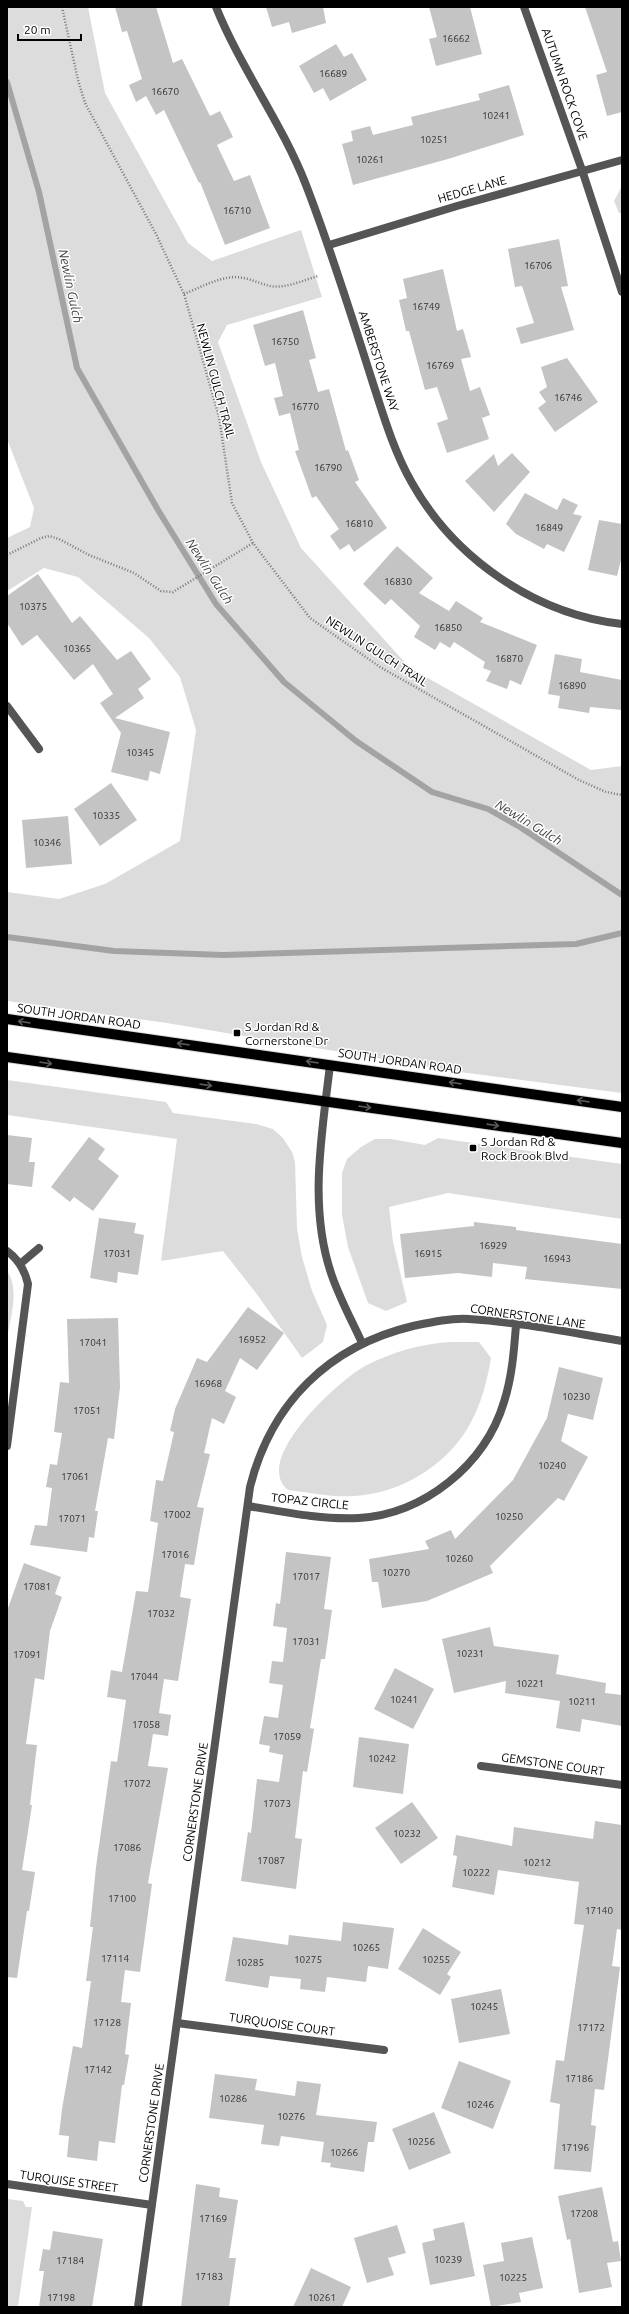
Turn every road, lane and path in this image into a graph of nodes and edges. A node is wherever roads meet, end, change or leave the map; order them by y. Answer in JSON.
{"nodes":[{"id":1,"x":62,"y":7,"type":"edge"},
{"id":2,"x":216,"y":7,"type":"edge"},
{"id":3,"x":524,"y":7,"type":"edge"},
{"id":4,"x":622,"y":160,"type":"edge"},
{"id":5,"x":582,"y":170,"type":"junction"},
{"id":6,"x":329,"y":245,"type":"junction"},
{"id":7,"x":318,"y":276,"type":"dead end"},
{"id":8,"x":622,"y":292,"type":"edge"},
{"id":9,"x":184,"y":294,"type":"junction"},
{"id":10,"x":253,"y":543,"type":"junction"},
{"id":11,"x":7,"y":555,"type":"edge"},
{"id":12,"x":622,"y":624,"type":"edge"},
{"id":13,"x":7,"y":706,"type":"edge"},
{"id":14,"x":39,"y":749,"type":"dead end"},
{"id":15,"x":622,"y":794,"type":"edge"},
{"id":16,"x":7,"y":1019,"type":"edge"},
{"id":17,"x":7,"y":1057,"type":"edge"},
{"id":18,"x":330,"y":1064,"type":"junction"},
{"id":19,"x":326,"y":1102,"type":"junction"},
{"id":20,"x":622,"y":1107,"type":"edge"},
{"id":21,"x":622,"y":1143,"type":"edge"},
{"id":22,"x":39,"y":1248,"type":"dead end"},
{"id":23,"x":7,"y":1251,"type":"edge"},
{"id":24,"x":20,"y":1264,"type":"junction"},
{"id":25,"x":516,"y":1325,"type":"junction"},
{"id":26,"x":622,"y":1341,"type":"edge"},
{"id":27,"x":362,"y":1343,"type":"junction"},
{"id":28,"x":7,"y":1446,"type":"edge"},
{"id":29,"x":248,"y":1506,"type":"junction"},
{"id":30,"x":481,"y":1766,"type":"dead end"},
{"id":31,"x":622,"y":1785,"type":"edge"},
{"id":32,"x":176,"y":2023,"type":"junction"},
{"id":33,"x":384,"y":2050,"type":"dead end"},
{"id":34,"x":7,"y":2184,"type":"edge"},
{"id":35,"x":152,"y":2205,"type":"junction"},
{"id":36,"x":138,"y":2307,"type":"edge"}],
"edges":[{"from":1,"to":9,"type":"path","name":"NEWLIN GULCH TRAIL"},
{"from":2,"to":6,"type":"street","name":"AMBERSTONE WAY"},
{"from":3,"to":5,"type":"street","name":"AUTUMN ROCK COVE"},
{"from":4,"to":5,"type":"street","name":"HEDGE LANE"},
{"from":5,"to":6,"type":"street","name":"HEDGE LANE"},
{"from":5,"to":8,"type":"street","name":"AUTUMN ROCK COVE"},
{"from":6,"to":12,"type":"street","name":"AMBERSTONE WAY"},
{"from":7,"to":9,"type":"path"},
{"from":9,"to":10,"type":"path","name":"NEWLIN GULCH TRAIL"},
{"from":10,"to":11,"type":"path"},
{"from":10,"to":15,"type":"path","name":"NEWLIN GULCH TRAIL"},
{"from":13,"to":14,"type":"street"},
{"from":18,"to":16,"type":"main road","name":"SOUTH JORDAN ROAD","one_way":true},
{"from":17,"to":19,"type":"main road","one_way":true},
{"from":18,"to":19,"type":"street"},
{"from":20,"to":18,"type":"main road","name":"SOUTH JORDAN ROAD","one_way":true},
{"from":19,"to":21,"type":"main road","one_way":true},
{"from":19,"to":27,"type":"street"},
{"from":22,"to":24,"type":"street"},
{"from":23,"to":24,"type":"street"},
{"from":24,"to":28,"type":"street"},
{"from":25,"to":26,"type":"street","name":"CORNERSTONE LANE"},
{"from":25,"to":27,"type":"street","name":"CORNERSTONE LANE"},
{"from":25,"to":29,"type":"street","name":"TOPAZ CIRCLE"},
{"from":27,"to":29,"type":"street","name":"CORNERSTONE DRIVE"},
{"from":29,"to":32,"type":"street","name":"CORNERSTONE DRIVE"},
{"from":30,"to":31,"type":"street","name":"GEMSTONE COURT"},
{"from":32,"to":33,"type":"street","name":"TURQUOISE COURT"},
{"from":32,"to":35,"type":"street","name":"CORNERSTONE DRIVE"},
{"from":34,"to":35,"type":"street","name":"TURQUISE STREET"},
{"from":35,"to":36,"type":"street","name":"CORNERSTONE DRIVE"}]}
